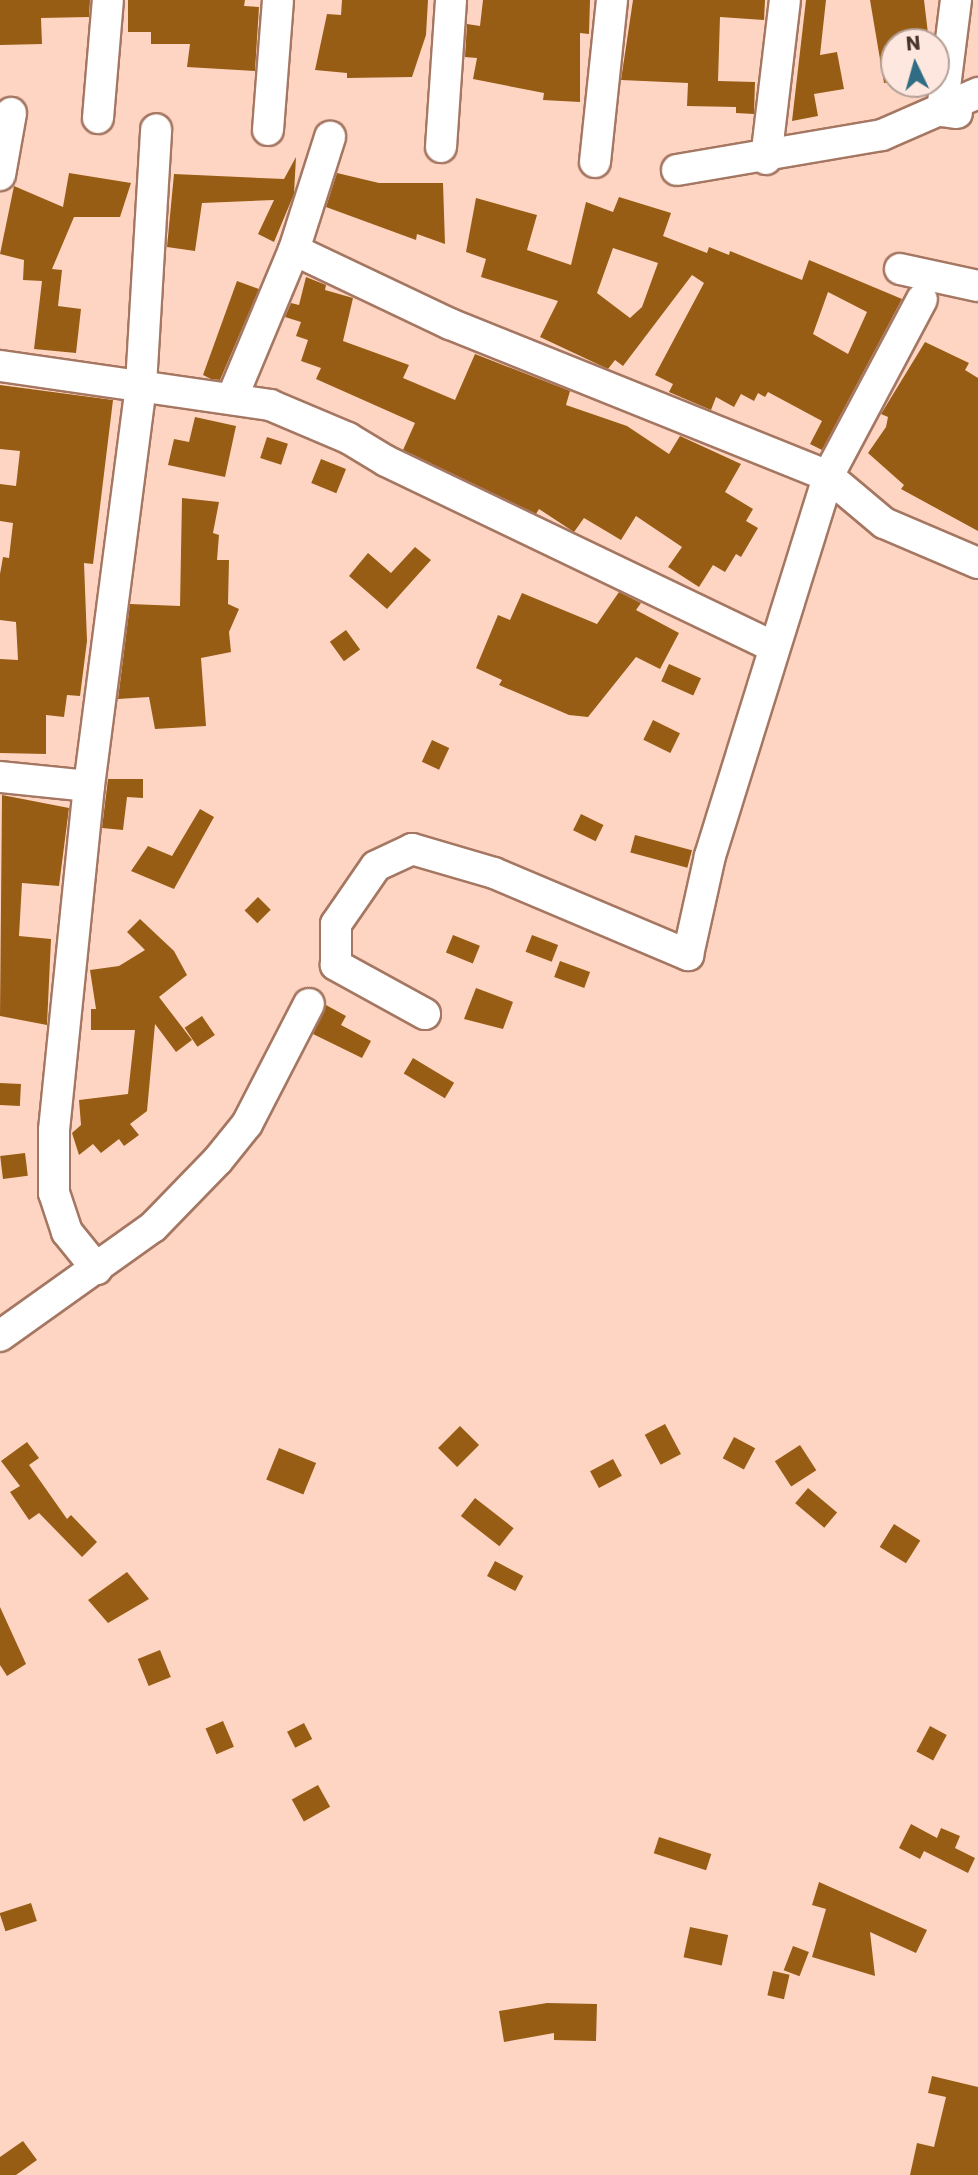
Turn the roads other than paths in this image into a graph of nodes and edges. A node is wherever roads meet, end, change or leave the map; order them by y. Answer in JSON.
{"nodes":[{"id":1,"x":108,"y":0,"type":"edge"},
{"id":2,"x":278,"y":0,"type":"edge"},
{"id":3,"x":451,"y":0,"type":"edge"},
{"id":4,"x":612,"y":0,"type":"edge"},
{"id":5,"x":785,"y":0,"type":"edge"},
{"id":6,"x":956,"y":0,"type":"edge"},
{"id":7,"x":978,"y":93,"type":"edge"},
{"id":8,"x":942,"y":111,"type":"junction"},
{"id":9,"x":11,"y":113,"type":"dead end"},
{"id":10,"x":978,"y":115,"type":"edge"},
{"id":11,"x":98,"y":118,"type":"dead end"},
{"id":12,"x":156,"y":129,"type":"dead end"},
{"id":13,"x":268,"y":130,"type":"dead end"},
{"id":14,"x":330,"y":137,"type":"dead end"},
{"id":15,"x":441,"y":148,"type":"dead end"},
{"id":16,"x":766,"y":159,"type":"junction"},
{"id":17,"x":595,"y":162,"type":"dead end"},
{"id":18,"x":677,"y":170,"type":"dead end"},
{"id":19,"x":0,"y":175,"type":"edge"},
{"id":20,"x":294,"y":250,"type":"junction"},
{"id":21,"x":900,"y":269,"type":"dead end"},
{"id":22,"x":978,"y":286,"type":"edge"},
{"id":23,"x":922,"y":299,"type":"dead end"},
{"id":24,"x":0,"y":366,"type":"edge"},
{"id":25,"x":141,"y":385,"type":"junction"},
{"id":26,"x":232,"y":398,"type":"junction"},
{"id":27,"x":828,"y":476,"type":"junction"},
{"id":28,"x":978,"y":563,"type":"edge"},
{"id":29,"x":772,"y":646,"type":"junction"},
{"id":30,"x":0,"y":777,"type":"edge"},
{"id":31,"x":89,"y":786,"type":"junction"},
{"id":32,"x":309,"y":1004,"type":"dead end"},
{"id":33,"x":425,"y":1014,"type":"dead end"},
{"id":34,"x":97,"y":1269,"type":"junction"},
{"id":35,"x":0,"y":1336,"type":"edge"}],
"edges":[{"from":1,"to":11,"type":"street"},
{"from":2,"to":13,"type":"street"},
{"from":3,"to":15,"type":"street"},
{"from":4,"to":17,"type":"street"},
{"from":5,"to":16,"type":"street"},
{"from":6,"to":8,"type":"street"},
{"from":7,"to":8,"type":"street"},
{"from":8,"to":10,"type":"street"},
{"from":8,"to":16,"type":"street"},
{"from":9,"to":19,"type":"street"},
{"from":12,"to":25,"type":"street"},
{"from":14,"to":20,"type":"street"},
{"from":16,"to":18,"type":"street"},
{"from":20,"to":26,"type":"street"},
{"from":20,"to":27,"type":"street"},
{"from":21,"to":22,"type":"street"},
{"from":23,"to":27,"type":"street"},
{"from":24,"to":25,"type":"street"},
{"from":25,"to":26,"type":"street"},
{"from":25,"to":31,"type":"street"},
{"from":26,"to":29,"type":"street"},
{"from":27,"to":28,"type":"street"},
{"from":27,"to":29,"type":"street"},
{"from":29,"to":33,"type":"street"},
{"from":30,"to":31,"type":"street"},
{"from":31,"to":34,"type":"street"},
{"from":32,"to":34,"type":"street"},
{"from":34,"to":35,"type":"street"}]}
